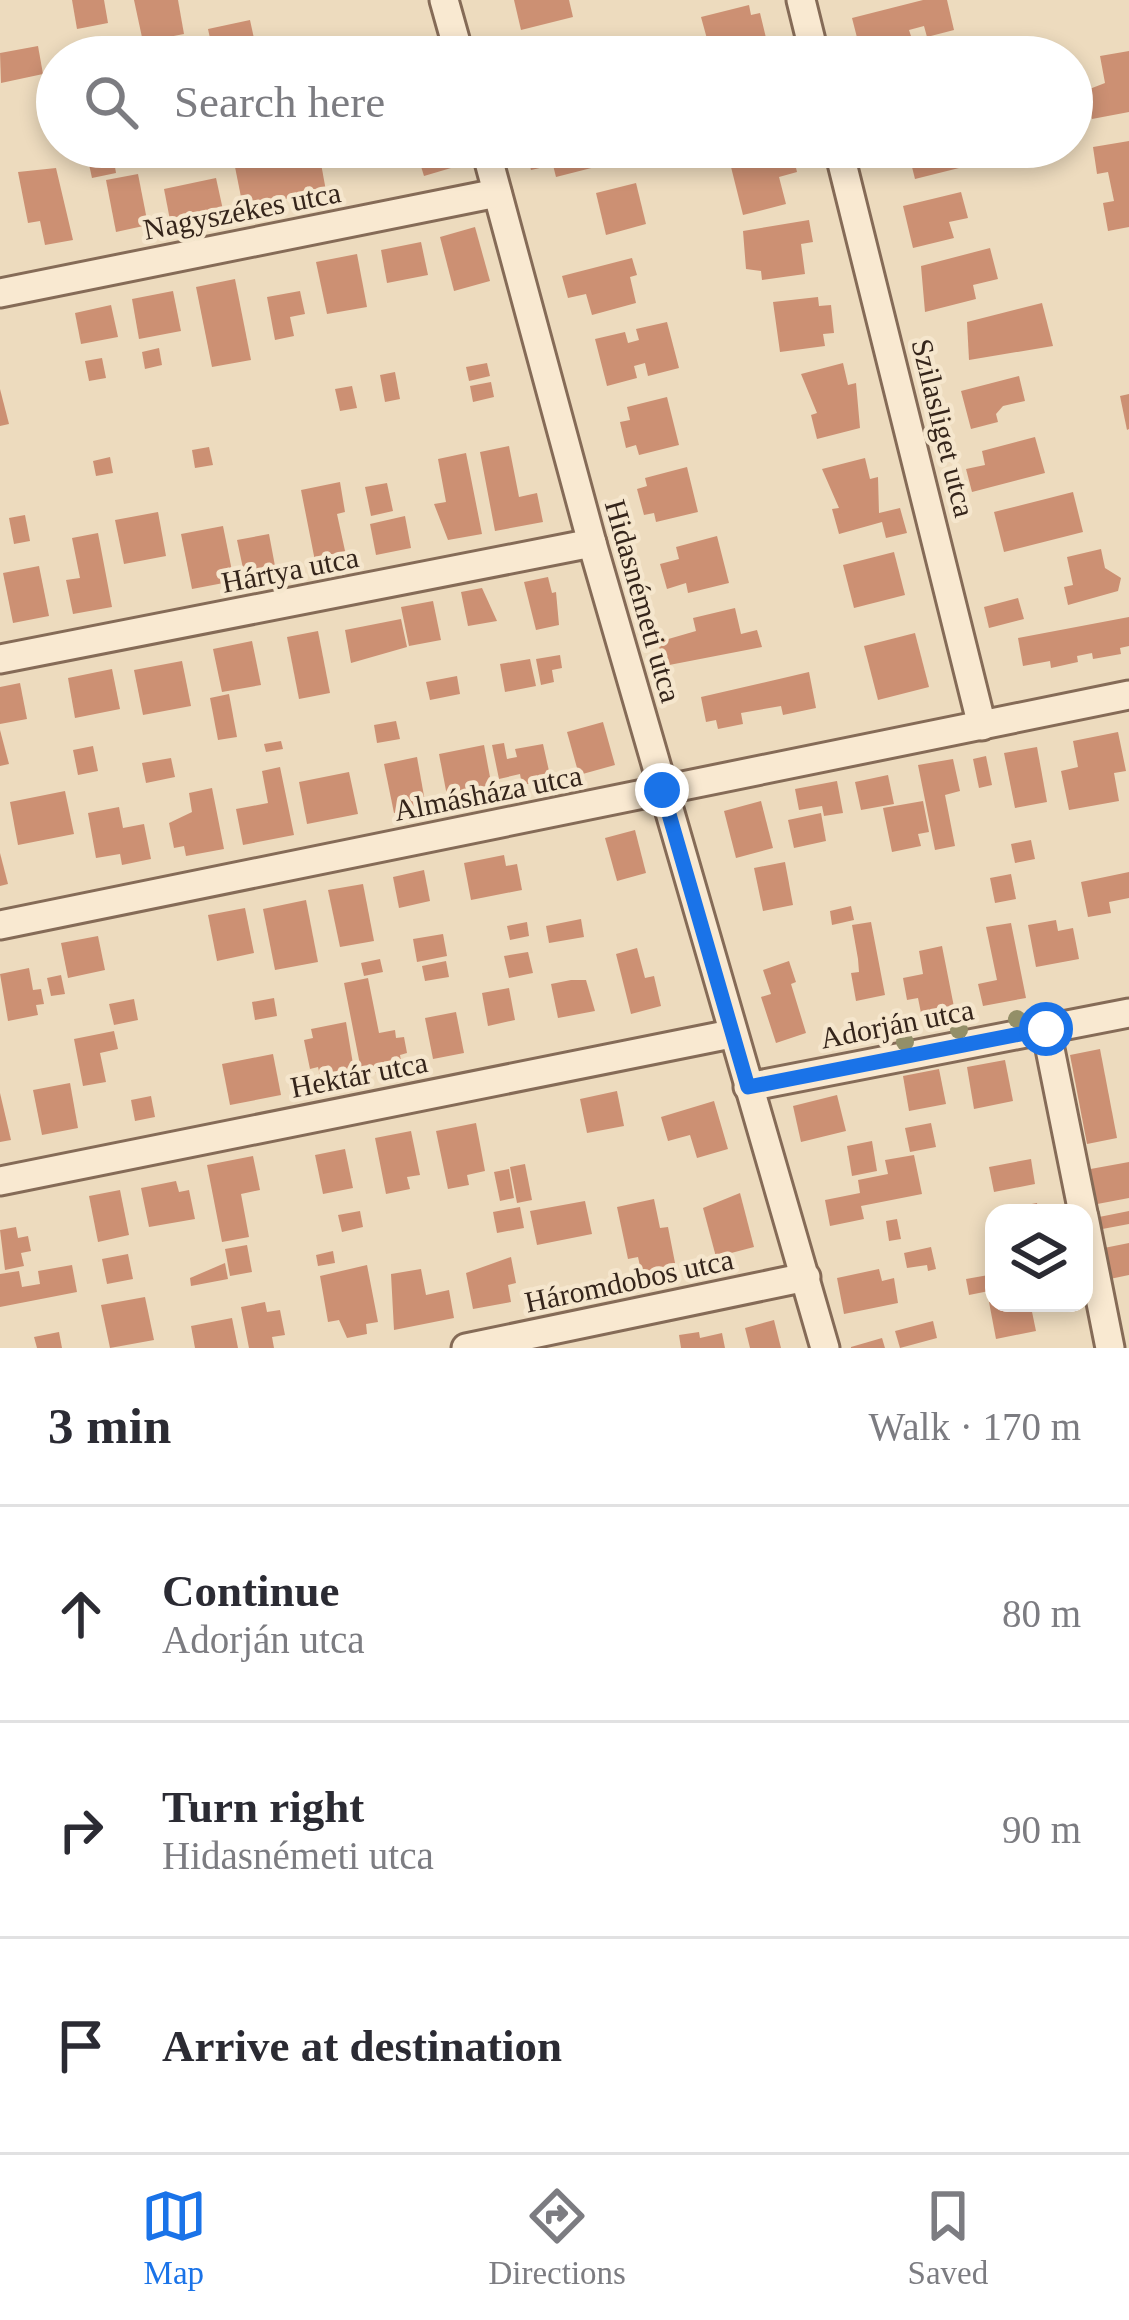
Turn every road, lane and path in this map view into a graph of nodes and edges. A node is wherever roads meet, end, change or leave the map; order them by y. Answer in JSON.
{"nodes":[{"id":1,"x":444,"y":0,"type":"edge"},
{"id":2,"x":801,"y":0,"type":"edge"},
{"id":3,"x":454,"y":36,"type":"edge"},
{"id":4,"x":810,"y":36,"type":"edge"},
{"id":5,"x":490,"y":168,"type":"edge"},
{"id":6,"x":843,"y":168,"type":"edge"},
{"id":7,"x":497,"y":193,"type":"junction"},
{"id":8,"x":0,"y":293,"type":"edge"},
{"id":9,"x":592,"y":543,"type":"junction"},
{"id":10,"x":0,"y":659,"type":"edge"},
{"id":11,"x":1129,"y":695,"type":"edge"},
{"id":12,"x":982,"y":725,"type":"junction"},
{"id":13,"x":662,"y":790,"type":"junction"},
{"id":14,"x":0,"y":925,"type":"edge"},
{"id":15,"x":1129,"y":1013,"type":"edge"},
{"id":16,"x":1046,"y":1029,"type":"junction"},
{"id":17,"x":731,"y":1034,"type":"junction"},
{"id":18,"x":748,"y":1087,"type":"junction"},
{"id":19,"x":0,"y":1181,"type":"edge"},
{"id":20,"x":1081,"y":1204,"type":"edge"},
{"id":21,"x":1093,"y":1264,"type":"edge"},
{"id":22,"x":806,"y":1277,"type":"junction"},
{"id":23,"x":466,"y":1348,"type":"edge"},
{"id":24,"x":826,"y":1348,"type":"edge"},
{"id":25,"x":1110,"y":1348,"type":"edge"}],
"edges":[{"from":1,"to":3,"type":"street"},
{"from":2,"to":4,"type":"street"},
{"from":5,"to":7,"type":"street","name":"Hidasnémeti utca"},
{"from":6,"to":12,"type":"street","name":"Szilasliget utca"},
{"from":7,"to":8,"type":"street","name":"Nagyszékes utca"},
{"from":7,"to":9,"type":"street","name":"Hidasnémeti utca"},
{"from":9,"to":10,"type":"street","name":"Hártya utca"},
{"from":9,"to":13,"type":"street","name":"Hidasnémeti utca"},
{"from":11,"to":12,"type":"street","name":"Almásháza utca"},
{"from":12,"to":13,"type":"street","name":"Almásháza utca"},
{"from":13,"to":14,"type":"street","name":"Almásháza utca"},
{"from":13,"to":17,"type":"street","name":"Hidasnémeti utca"},
{"from":15,"to":16,"type":"street","name":"Adorján utca"},
{"from":16,"to":18,"type":"street","name":"Adorján utca"},
{"from":16,"to":20,"type":"street"},
{"from":17,"to":18,"type":"street","name":"Hidasnémeti utca"},
{"from":17,"to":19,"type":"street","name":"Hektár utca"},
{"from":18,"to":22,"type":"street","name":"Hidasnémeti utca"},
{"from":21,"to":25,"type":"street"},
{"from":22,"to":23,"type":"street","name":"Háromdobos utca"},
{"from":22,"to":24,"type":"street","name":"Hidasnémeti utca"}]}
